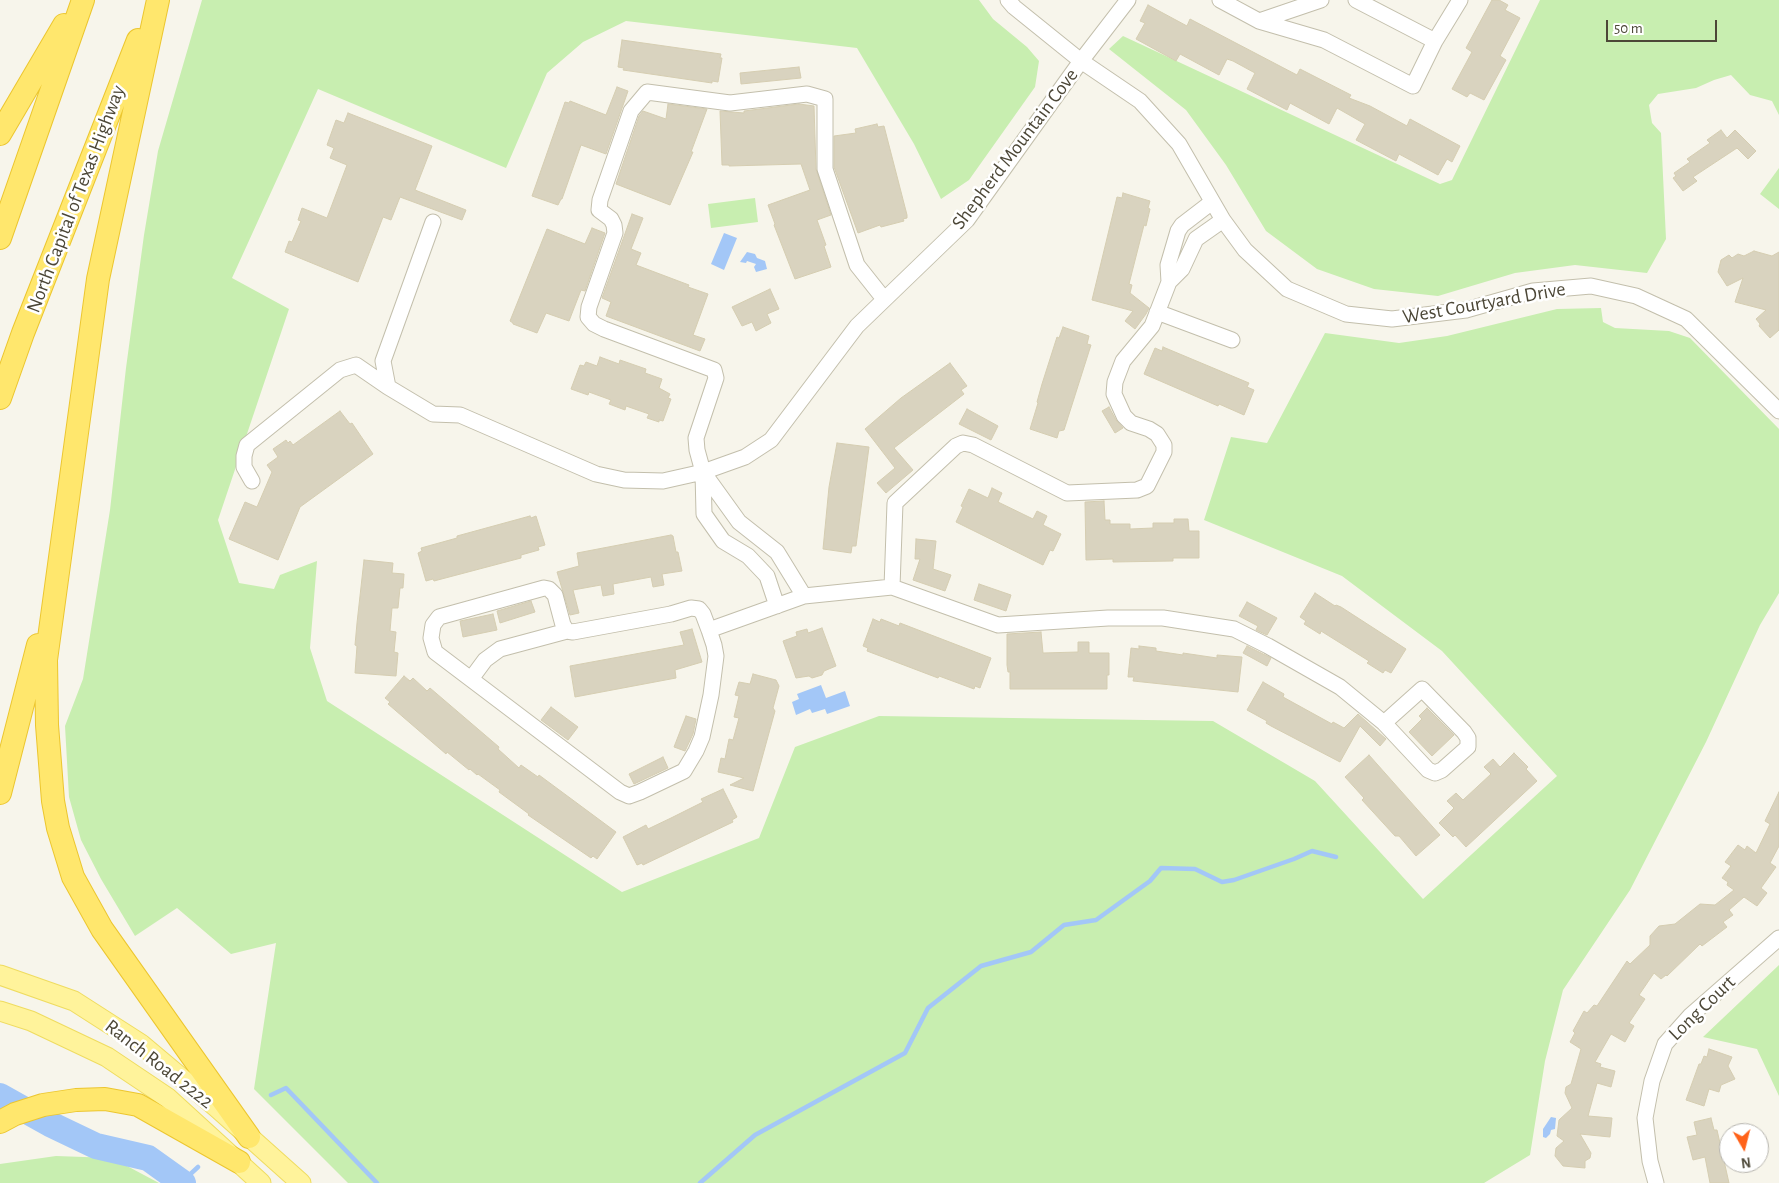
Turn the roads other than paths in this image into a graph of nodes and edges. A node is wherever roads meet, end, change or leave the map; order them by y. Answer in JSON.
{"nodes":[{"id":1,"x":78,"y":0,"type":"edge"},
{"id":2,"x":83,"y":0,"type":"edge"},
{"id":3,"x":156,"y":0,"type":"edge"},
{"id":4,"x":1008,"y":0,"type":"edge"},
{"id":5,"x":1128,"y":0,"type":"edge"},
{"id":6,"x":1220,"y":0,"type":"edge"},
{"id":7,"x":1320,"y":0,"type":"edge"},
{"id":8,"x":1356,"y":0,"type":"edge"},
{"id":9,"x":1460,"y":0,"type":"edge"},
{"id":10,"x":1259,"y":21,"type":"junction"},
{"id":11,"x":1435,"y":41,"type":"junction"},
{"id":12,"x":1081,"y":61,"type":"junction"},
{"id":13,"x":0,"y":134,"type":"edge"},
{"id":14,"x":1212,"y":202,"type":"junction"},
{"id":15,"x":1223,"y":220,"type":"junction"},
{"id":16,"x":433,"y":222,"type":"dead end"},
{"id":17,"x":0,"y":238,"type":"edge"},
{"id":18,"x":1169,"y":282,"type":"junction"},
{"id":19,"x":884,"y":299,"type":"junction"},
{"id":20,"x":1157,"y":312,"type":"junction"},
{"id":21,"x":1232,"y":340,"type":"dead end"},
{"id":22,"x":388,"y":387,"type":"junction"},
{"id":23,"x":0,"y":398,"type":"edge"},
{"id":24,"x":1779,"y":411,"type":"edge"},
{"id":25,"x":703,"y":472,"type":"junction"},
{"id":26,"x":252,"y":481,"type":"dead end"},
{"id":27,"x":62,"y":552,"type":"junction"},
{"id":28,"x":782,"y":560,"type":"junction"},
{"id":29,"x":763,"y":571,"type":"junction"},
{"id":30,"x":892,"y":587,"type":"junction"},
{"id":31,"x":804,"y":596,"type":"junction"},
{"id":32,"x":776,"y":606,"type":"junction"},
{"id":33,"x":709,"y":630,"type":"junction"},
{"id":34,"x":567,"y":632,"type":"junction"},
{"id":35,"x":471,"y":679,"type":"junction"},
{"id":36,"x":1384,"y":723,"type":"junction"},
{"id":37,"x":0,"y":793,"type":"edge"},
{"id":38,"x":1779,"y":938,"type":"edge"},
{"id":39,"x":0,"y":975,"type":"edge"},
{"id":40,"x":0,"y":1012,"type":"edge"},
{"id":41,"x":0,"y":1122,"type":"edge"},
{"id":42,"x":249,"y":1137,"type":"junction"},
{"id":43,"x":239,"y":1162,"type":"junction"},
{"id":44,"x":261,"y":1183,"type":"edge"},
{"id":45,"x":301,"y":1183,"type":"edge"},
{"id":46,"x":1656,"y":1183,"type":"edge"}],
"edges":[{"from":1,"to":13,"type":"highway"},
{"from":2,"to":17,"type":"highway"},
{"from":3,"to":23,"type":"highway","name":"North Capital of Texas Highway"},
{"from":3,"to":27,"type":"highway"},
{"from":4,"to":12,"type":"street","name":"West Courtyard Drive"},
{"from":5,"to":12,"type":"street","name":"Shepherd Mountain Cove"},
{"from":6,"to":10,"type":"street"},
{"from":7,"to":10,"type":"street"},
{"from":8,"to":11,"type":"street"},
{"from":9,"to":11,"type":"street"},
{"from":10,"to":11,"type":"street"},
{"from":12,"to":14,"type":"street","name":"West Courtyard Drive"},
{"from":12,"to":19,"type":"street","name":"Shepherd Mountain Cove"},
{"from":14,"to":15,"type":"street","name":"West Courtyard Drive"},
{"from":14,"to":18,"type":"street"},
{"from":15,"to":18,"type":"street"},
{"from":15,"to":24,"type":"street","name":"West Courtyard Drive"},
{"from":16,"to":22,"type":"street"},
{"from":18,"to":20,"type":"street"},
{"from":19,"to":25,"type":"street","name":"Shepherd Mountain Cove"},
{"from":19,"to":25,"type":"street"},
{"from":20,"to":21,"type":"street"},
{"from":20,"to":30,"type":"street"},
{"from":22,"to":25,"type":"street","name":"Shepherd Mountain Cove"},
{"from":22,"to":26,"type":"street"},
{"from":25,"to":28,"type":"street"},
{"from":25,"to":29,"type":"street"},
{"from":27,"to":37,"type":"highway"},
{"from":27,"to":42,"type":"highway"},
{"from":28,"to":29,"type":"street"},
{"from":28,"to":31,"type":"street"},
{"from":29,"to":32,"type":"street"},
{"from":30,"to":31,"type":"street"},
{"from":30,"to":36,"type":"street"},
{"from":31,"to":32,"type":"street"},
{"from":32,"to":33,"type":"street"},
{"from":33,"to":34,"type":"street"},
{"from":33,"to":35,"type":"street"},
{"from":34,"to":35,"type":"street"},
{"from":34,"to":35,"type":"street"},
{"from":36,"to":36,"type":"street"},
{"from":38,"to":46,"type":"street","name":"Long Court"},
{"from":39,"to":42,"type":"main road","name":"Ranch Road 2222"},
{"from":40,"to":43,"type":"main road"},
{"from":41,"to":43,"type":"highway"},
{"from":42,"to":45,"type":"main road","name":"Ranch Road 2222"},
{"from":43,"to":44,"type":"main road"}]}
